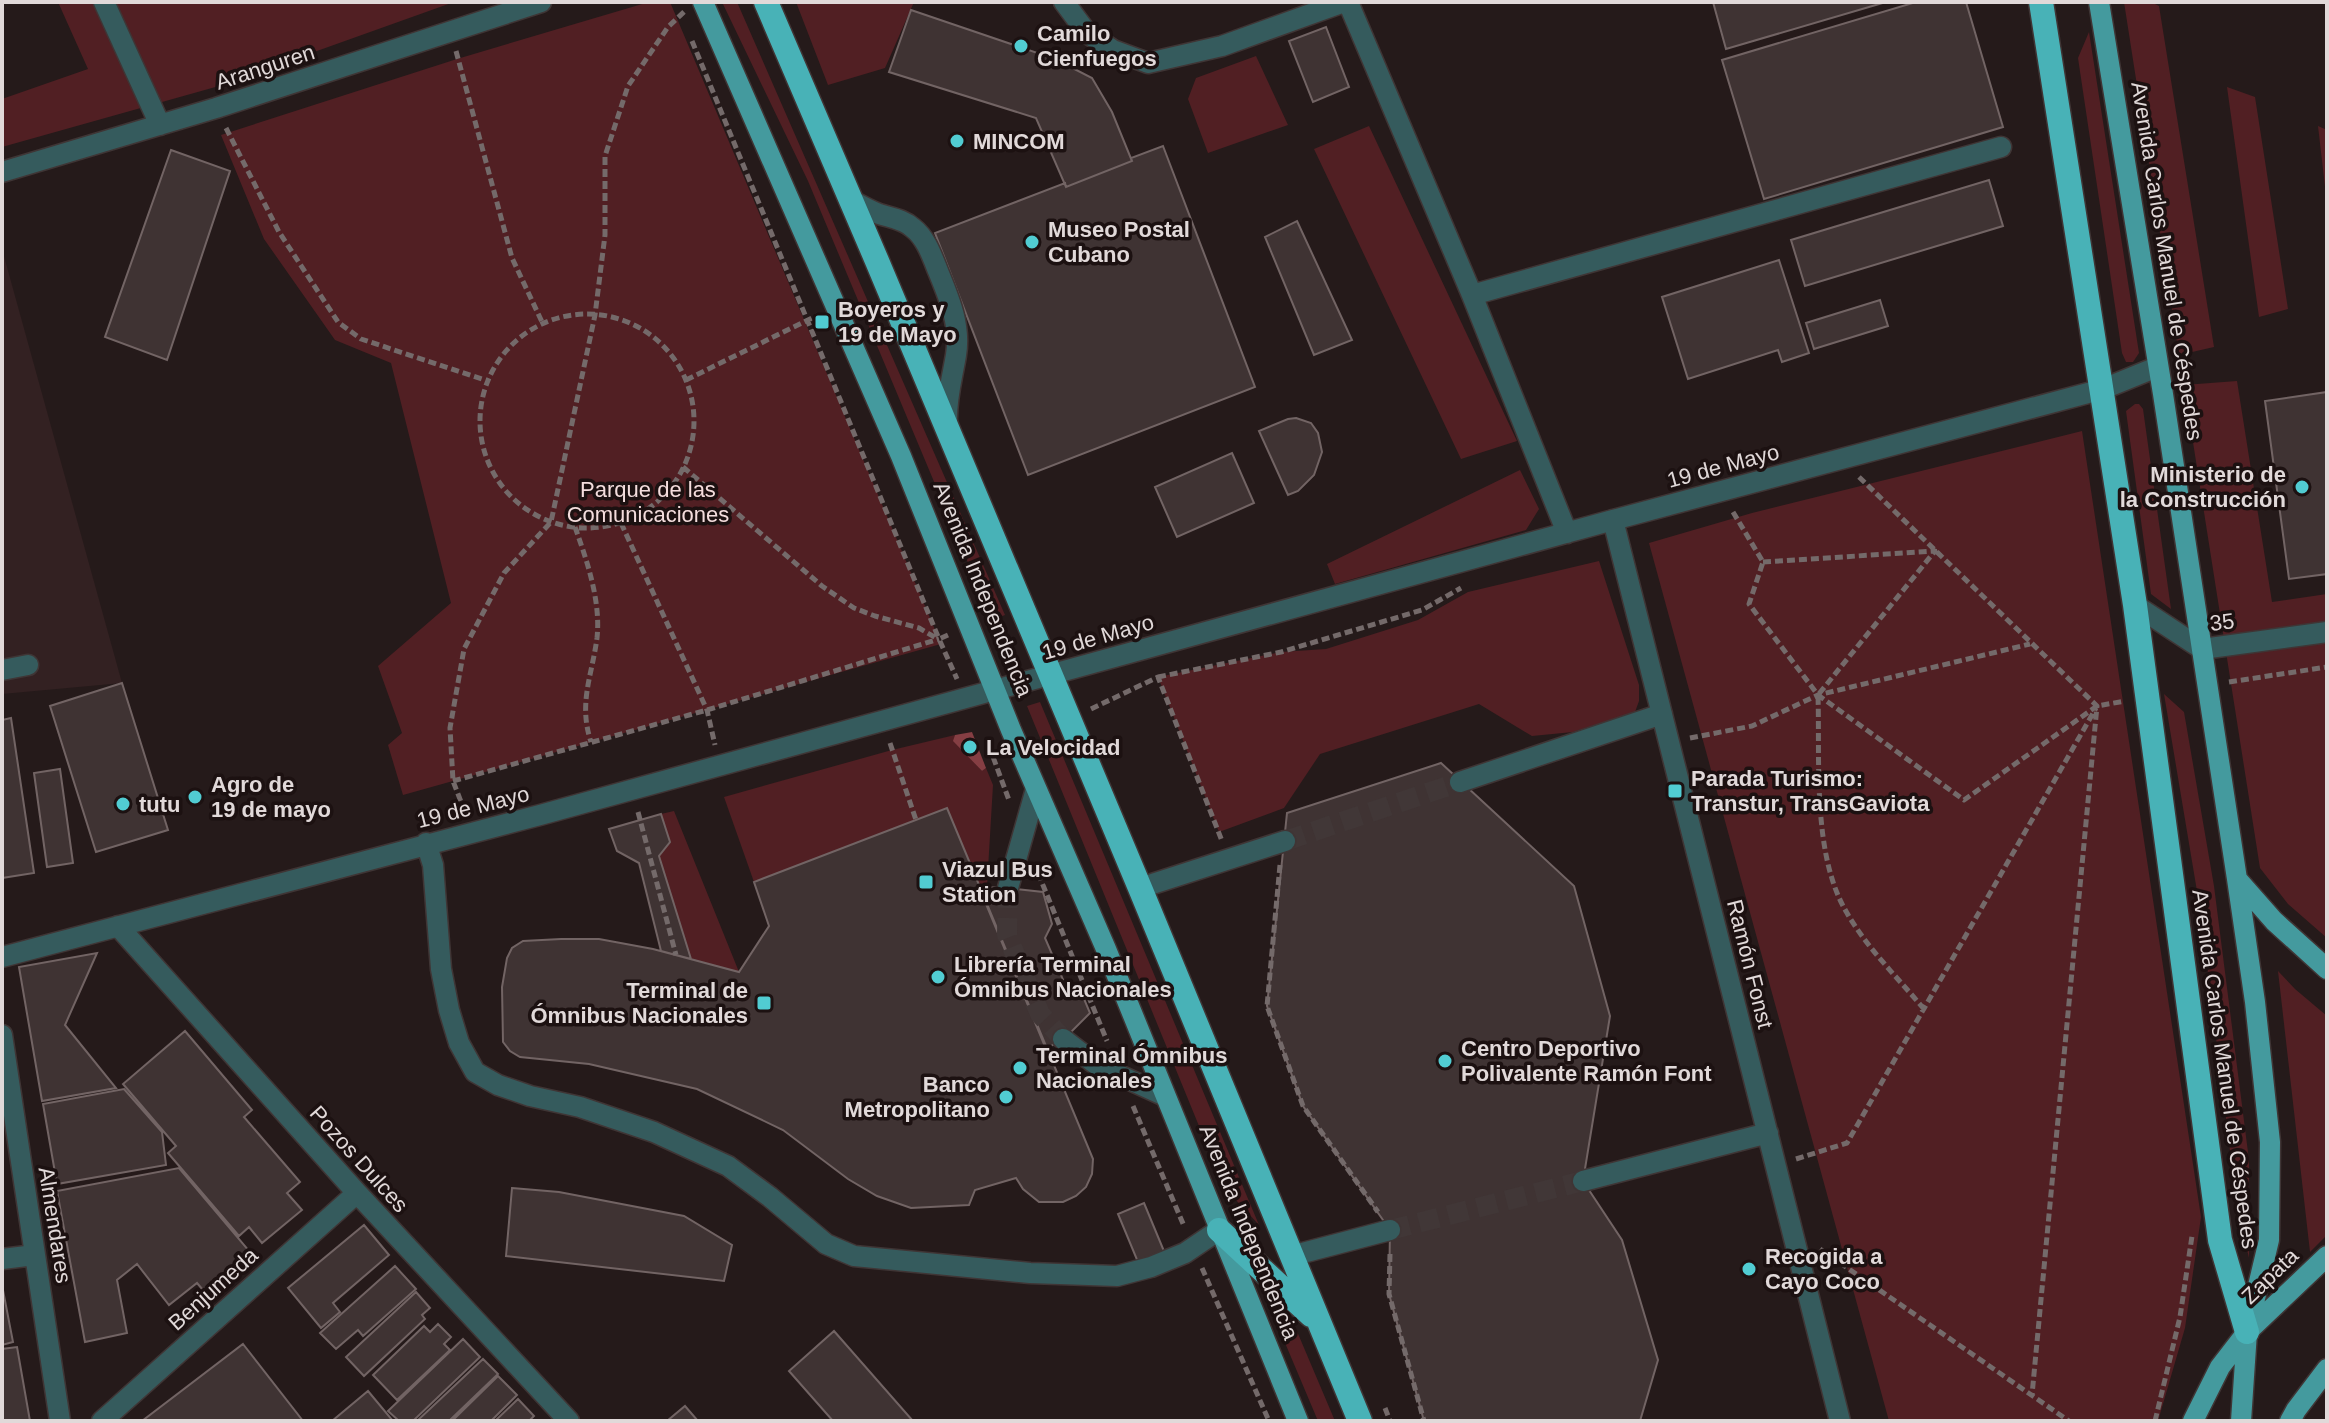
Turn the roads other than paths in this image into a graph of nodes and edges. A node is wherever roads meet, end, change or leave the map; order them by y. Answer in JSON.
{"nodes":[{"id":1,"x":104,"y":2,"type":"edge"},
{"id":2,"x":541,"y":2,"type":"edge"},
{"id":3,"x":766,"y":2,"type":"edge"},
{"id":4,"x":1064,"y":2,"type":"edge"},
{"id":5,"x":1346,"y":2,"type":"edge"},
{"id":6,"x":2041,"y":2,"type":"edge"},
{"id":7,"x":2059,"y":2,"type":"edge"},
{"id":8,"x":2099,"y":2,"type":"edge"},
{"id":9,"x":697,"y":5,"type":"edge"},
{"id":10,"x":2048,"y":47,"type":"junction"},
{"id":11,"x":160,"y":125,"type":"junction"},
{"id":12,"x":2001,"y":147,"type":"dead end"},
{"id":13,"x":2,"y":172,"type":"edge"},
{"id":14,"x":851,"y":200,"type":"junction"},
{"id":15,"x":1472,"y":295,"type":"junction"},
{"id":16,"x":2157,"y":367,"type":"junction"},
{"id":17,"x":2103,"y":389,"type":"junction"},
{"id":18,"x":947,"y":427,"type":"junction"},
{"id":19,"x":1613,"y":520,"type":"junction"},
{"id":20,"x":1567,"y":533,"type":"junction"},
{"id":21,"x":2135,"y":605,"type":"junction"},
{"id":22,"x":2327,"y":632,"type":"edge"},
{"id":23,"x":2202,"y":649,"type":"junction"},
{"id":24,"x":28,"y":665,"type":"dead end"},
{"id":25,"x":2,"y":670,"type":"edge"},
{"id":26,"x":1050,"y":676,"type":"junction"},
{"id":27,"x":995,"y":690,"type":"junction"},
{"id":28,"x":1662,"y":714,"type":"junction"},
{"id":29,"x":1460,"y":782,"type":"tunnel mouth"},
{"id":30,"x":1036,"y":789,"type":"junction"},
{"id":31,"x":1285,"y":841,"type":"tunnel mouth"},
{"id":32,"x":426,"y":843,"type":"junction"},
{"id":33,"x":2237,"y":879,"type":"junction"},
{"id":34,"x":1008,"y":888,"type":"tunnel mouth"},
{"id":35,"x":1140,"y":888,"type":"junction"},
{"id":36,"x":118,"y":926,"type":"junction"},
{"id":37,"x":2,"y":957,"type":"edge"},
{"id":38,"x":2327,"y":969,"type":"edge"},
{"id":39,"x":2,"y":1035,"type":"edge"},
{"id":40,"x":1063,"y":1039,"type":"tunnel mouth"},
{"id":41,"x":1165,"y":1096,"type":"junction"},
{"id":42,"x":1768,"y":1133,"type":"junction"},
{"id":43,"x":1583,"y":1181,"type":"tunnel mouth"},
{"id":44,"x":357,"y":1193,"type":"junction"},
{"id":45,"x":1219,"y":1230,"type":"junction"},
{"id":46,"x":1390,"y":1230,"type":"tunnel mouth"},
{"id":47,"x":35,"y":1255,"type":"junction"},
{"id":48,"x":1291,"y":1256,"type":"junction"},
{"id":49,"x":2327,"y":1256,"type":"edge"},
{"id":50,"x":2,"y":1259,"type":"edge"},
{"id":51,"x":1317,"y":1320,"type":"junction"},
{"id":52,"x":2247,"y":1332,"type":"junction"},
{"id":53,"x":2327,"y":1369,"type":"edge"},
{"id":54,"x":60,"y":1421,"type":"edge"},
{"id":55,"x":102,"y":1421,"type":"edge"},
{"id":56,"x":569,"y":1421,"type":"edge"},
{"id":57,"x":1298,"y":1421,"type":"edge"},
{"id":58,"x":1360,"y":1421,"type":"edge"},
{"id":59,"x":1840,"y":1421,"type":"edge"},
{"id":60,"x":2193,"y":1421,"type":"edge"},
{"id":61,"x":2241,"y":1421,"type":"edge"},
{"id":62,"x":2290,"y":1421,"type":"edge"}],
"edges":[{"from":1,"to":11,"type":"street"},
{"from":2,"to":11,"type":"street","name":"Aranguren"},
{"from":3,"to":14,"type":"highway","name":"Avenida Independencia"},
{"from":4,"to":5,"type":"street"},
{"from":5,"to":15,"type":"street"},
{"from":6,"to":10,"type":"highway","name":"Avenida Carlos Manuel de Céspedes"},
{"from":7,"to":10,"type":"highway"},
{"from":8,"to":16,"type":"main road","name":"Avenida Carlos Manuel de Céspedes"},
{"from":9,"to":27,"type":"main road","name":"Avenida Independencia"},
{"from":10,"to":17,"type":"highway","name":"Avenida Carlos Manuel de Céspedes"},
{"from":11,"to":13,"type":"street","name":"Aranguren"},
{"from":12,"to":15,"type":"street"},
{"from":14,"to":18,"type":"highway","name":"Avenida Independencia"},
{"from":14,"to":18,"type":"street"},
{"from":15,"to":20,"type":"street"},
{"from":16,"to":17,"type":"street","name":"19 de Mayo"},
{"from":16,"to":23,"type":"main road","name":"Avenida Carlos Manuel de Céspedes"},
{"from":17,"to":19,"type":"street","name":"19 de Mayo"},
{"from":17,"to":21,"type":"highway","name":"Avenida Carlos Manuel de Céspedes"},
{"from":18,"to":26,"type":"highway","name":"Avenida Independencia"},
{"from":19,"to":20,"type":"street","name":"19 de Mayo"},
{"from":19,"to":28,"type":"street","name":"Ramón Fonst"},
{"from":20,"to":26,"type":"street","name":"19 de Mayo"},
{"from":21,"to":23,"type":"street","name":"35"},
{"from":21,"to":52,"type":"highway","name":"Avenida Carlos Manuel de Céspedes"},
{"from":22,"to":23,"type":"street","name":"35"},
{"from":23,"to":33,"type":"main road","name":"Avenida Carlos Manuel de Céspedes"},
{"from":24,"to":25,"type":"street"},
{"from":26,"to":27,"type":"street","name":"19 de Mayo"},
{"from":26,"to":35,"type":"highway","name":"Avenida Independencia"},
{"from":27,"to":30,"type":"main road","name":"Avenida Independencia"},
{"from":27,"to":32,"type":"street","name":"19 de Mayo"},
{"from":28,"to":29,"type":"street"},
{"from":28,"to":42,"type":"street","name":"Ramón Fonst"},
{"from":30,"to":34,"type":"street"},
{"from":30,"to":41,"type":"main road","name":"Avenida Independencia"},
{"from":31,"to":35,"type":"street"},
{"from":32,"to":36,"type":"street","name":"19 de Mayo"},
{"from":32,"to":45,"type":"street"},
{"from":33,"to":38,"type":"main road"},
{"from":33,"to":52,"type":"main road","name":"Avenida Carlos Manuel de Céspedes"},
{"from":35,"to":48,"type":"highway","name":"Avenida Independencia"},
{"from":36,"to":37,"type":"street","name":"19 de Mayo"},
{"from":36,"to":44,"type":"street","name":"Pozos Dulces"},
{"from":39,"to":47,"type":"street","name":"Almendares"},
{"from":40,"to":41,"type":"street"},
{"from":41,"to":45,"type":"main road","name":"Avenida Independencia"},
{"from":42,"to":43,"type":"street"},
{"from":42,"to":59,"type":"street","name":"Ramón Fonst"},
{"from":44,"to":55,"type":"street","name":"Benjumeda"},
{"from":44,"to":56,"type":"street","name":"Pozos Dulces"},
{"from":45,"to":51,"type":"highway"},
{"from":45,"to":57,"type":"main road","name":"Avenida Independencia"},
{"from":46,"to":48,"type":"street"},
{"from":47,"to":50,"type":"street"},
{"from":47,"to":54,"type":"street","name":"Almendares"},
{"from":48,"to":51,"type":"highway","name":"Avenida Independencia"},
{"from":49,"to":52,"type":"main road","name":"Zapata"},
{"from":51,"to":58,"type":"highway","name":"Avenida Independencia"},
{"from":52,"to":60,"type":"main road","name":"Zapata"},
{"from":52,"to":61,"type":"main road","name":"Zapata"},
{"from":53,"to":62,"type":"main road"}]}
